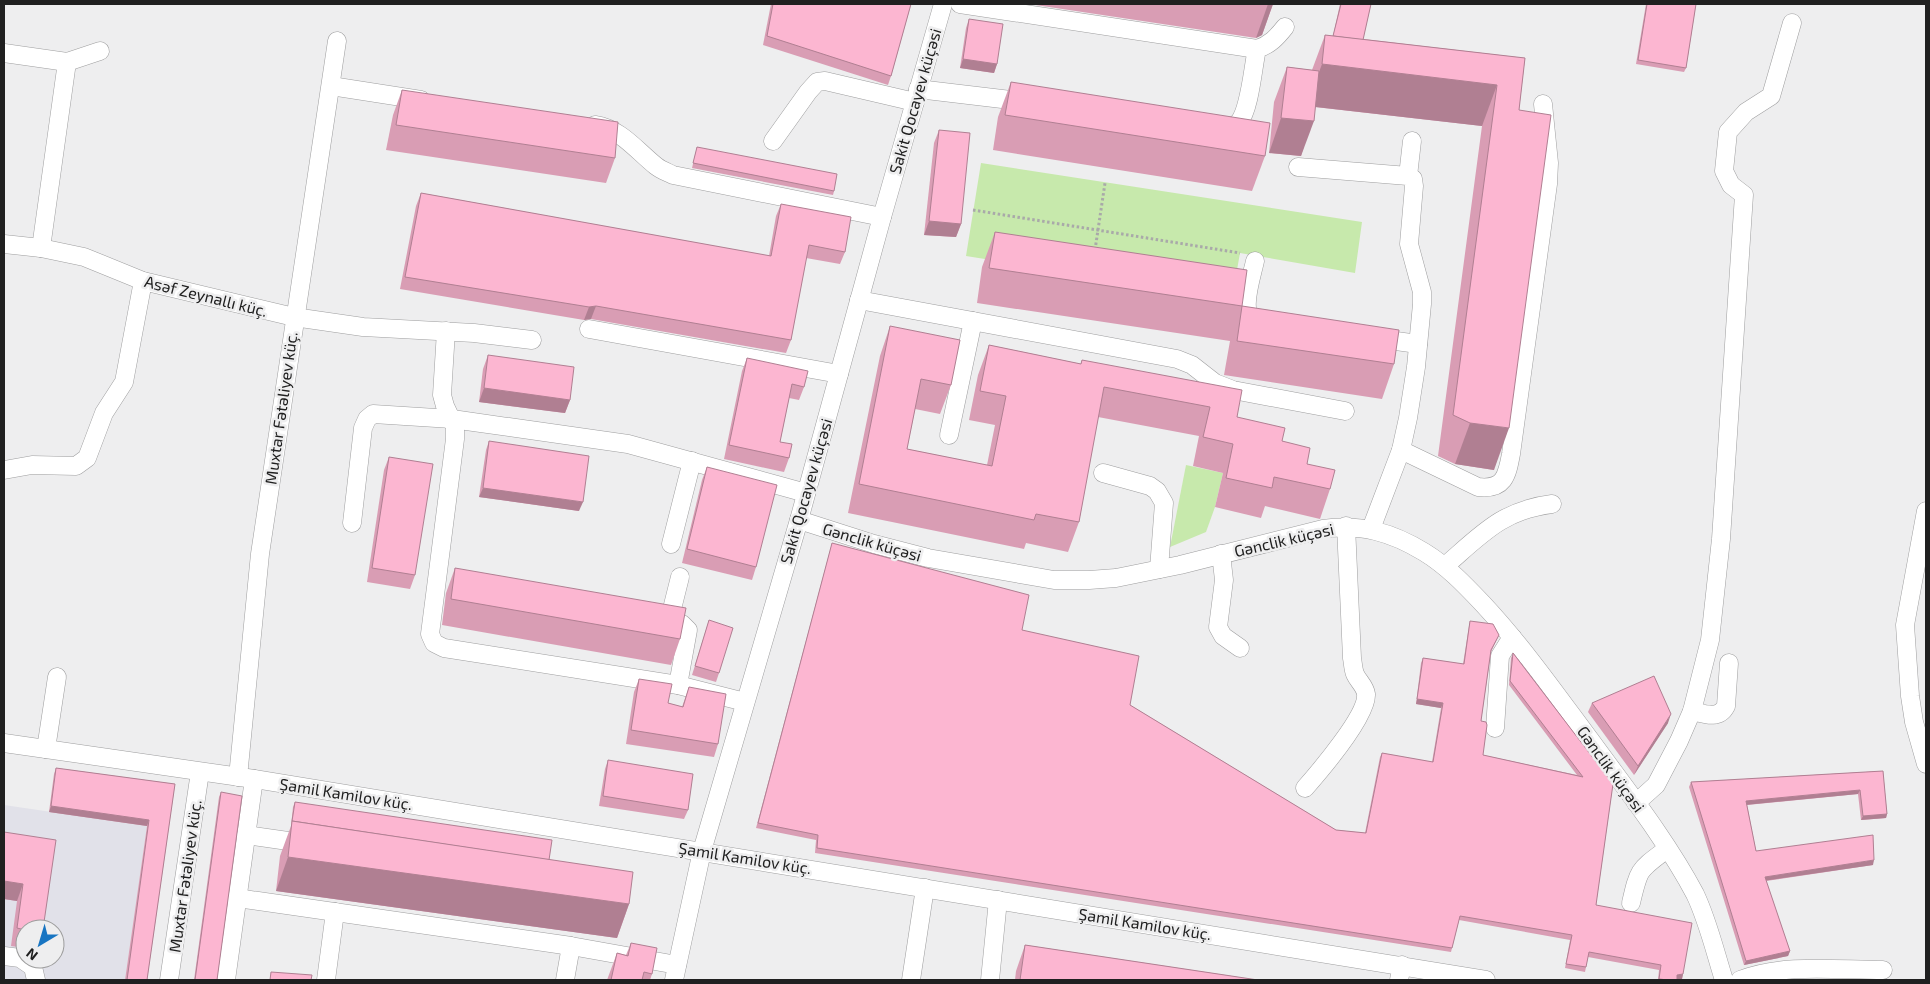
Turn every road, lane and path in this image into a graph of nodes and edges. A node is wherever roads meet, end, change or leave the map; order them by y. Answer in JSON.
{"nodes":[{"id":1,"x":943,"y":4,"type":"edge"},
{"id":2,"x":960,"y":4,"type":"edge"},
{"id":3,"x":1792,"y":23,"type":"dead end"},
{"id":4,"x":1285,"y":27,"type":"dead end"},
{"id":5,"x":336,"y":41,"type":"dead end"},
{"id":6,"x":1257,"y":49,"type":"junction"},
{"id":7,"x":100,"y":51,"type":"dead end"},
{"id":8,"x":4,"y":53,"type":"edge"},
{"id":9,"x":67,"y":62,"type":"junction"},
{"id":10,"x":330,"y":86,"type":"junction"},
{"id":11,"x":916,"y":96,"type":"junction"},
{"id":12,"x":439,"y":102,"type":"edge"},
{"id":13,"x":1041,"y":104,"type":"edge"},
{"id":14,"x":1543,"y":104,"type":"dead end"},
{"id":15,"x":576,"y":122,"type":"edge"},
{"id":16,"x":1202,"y":126,"type":"edge"},
{"id":17,"x":1412,"y":141,"type":"dead end"},
{"id":18,"x":773,"y":142,"type":"dead end"},
{"id":19,"x":1298,"y":167,"type":"dead end"},
{"id":20,"x":1408,"y":176,"type":"junction"},
{"id":21,"x":1105,"y":183,"type":"dead end"},
{"id":22,"x":973,"y":210,"type":"dead end"},
{"id":23,"x":882,"y":217,"type":"junction"},
{"id":24,"x":1098,"y":230,"type":"junction"},
{"id":25,"x":4,"y":244,"type":"edge"},
{"id":26,"x":41,"y":248,"type":"junction"},
{"id":27,"x":1094,"y":257,"type":"edge"},
{"id":28,"x":1247,"y":257,"type":"joint"},
{"id":29,"x":143,"y":281,"type":"junction"},
{"id":30,"x":859,"y":300,"type":"junction"},
{"id":31,"x":294,"y":317,"type":"junction"},
{"id":32,"x":973,"y":322,"type":"junction"},
{"id":33,"x":1273,"y":326,"type":"edge"},
{"id":34,"x":590,"y":329,"type":"dead end"},
{"id":35,"x":446,"y":331,"type":"junction"},
{"id":36,"x":1360,"y":336,"type":"edge"},
{"id":37,"x":532,"y":340,"type":"dead end"},
{"id":38,"x":1418,"y":344,"type":"junction"},
{"id":39,"x":839,"y":374,"type":"junction"},
{"id":40,"x":1345,"y":411,"type":"dead end"},
{"id":41,"x":452,"y":419,"type":"junction"},
{"id":42,"x":949,"y":435,"type":"dead end"},
{"id":43,"x":1401,"y":450,"type":"junction"},
{"id":44,"x":692,"y":461,"type":"junction"},
{"id":45,"x":4,"y":470,"type":"edge"},
{"id":46,"x":1103,"y":473,"type":"dead end"},
{"id":47,"x":806,"y":493,"type":"junction"},
{"id":48,"x":1552,"y":504,"type":"dead end"},
{"id":49,"x":1926,"y":511,"type":"edge"},
{"id":50,"x":799,"y":520,"type":"junction"},
{"id":51,"x":352,"y":523,"type":"dead end"},
{"id":52,"x":1346,"y":526,"type":"junction"},
{"id":53,"x":1372,"y":529,"type":"junction"},
{"id":54,"x":672,"y":544,"type":"dead end"},
{"id":55,"x":1220,"y":554,"type":"junction"},
{"id":56,"x":1445,"y":566,"type":"junction"},
{"id":57,"x":1158,"y":569,"type":"junction"},
{"id":58,"x":438,"y":576,"type":"junction"},
{"id":59,"x":680,"y":577,"type":"dead end"},
{"id":60,"x":458,"y":580,"type":"edge"},
{"id":61,"x":650,"y":617,"type":"edge"},
{"id":62,"x":670,"y":621,"type":"junction"},
{"id":63,"x":1512,"y":637,"type":"junction"},
{"id":64,"x":1240,"y":648,"type":"dead end"},
{"id":65,"x":1729,"y":663,"type":"dead end"},
{"id":66,"x":57,"y":677,"type":"dead end"},
{"id":67,"x":678,"y":685,"type":"junction"},
{"id":68,"x":745,"y":702,"type":"junction"},
{"id":69,"x":1692,"y":711,"type":"junction"},
{"id":70,"x":1495,"y":728,"type":"dead end"},
{"id":71,"x":4,"y":744,"type":"edge"},
{"id":72,"x":46,"y":749,"type":"junction"},
{"id":73,"x":1926,"y":764,"type":"edge"},
{"id":74,"x":200,"y":772,"type":"junction"},
{"id":75,"x":246,"y":778,"type":"junction"},
{"id":76,"x":1305,"y":788,"type":"dead end"},
{"id":77,"x":1636,"y":803,"type":"junction"},
{"id":78,"x":246,"y":835,"type":"junction"},
{"id":79,"x":325,"y":846,"type":"edge"},
{"id":80,"x":1667,"y":849,"type":"junction"},
{"id":81,"x":702,"y":851,"type":"junction"},
{"id":82,"x":925,"y":888,"type":"junction"},
{"id":83,"x":238,"y":898,"type":"junction"},
{"id":84,"x":998,"y":900,"type":"junction"},
{"id":85,"x":1631,"y":903,"type":"dead end"},
{"id":86,"x":335,"y":912,"type":"junction"},
{"id":87,"x":571,"y":946,"type":"junction"},
{"id":88,"x":4,"y":956,"type":"edge"},
{"id":89,"x":1884,"y":970,"type":"dead end"},
{"id":90,"x":676,"y":973,"type":"edge"},
{"id":91,"x":1400,"y":973,"type":"edge"},
{"id":92,"x":36,"y":980,"type":"edge"},
{"id":93,"x":169,"y":980,"type":"edge"},
{"id":94,"x":226,"y":980,"type":"edge"},
{"id":95,"x":326,"y":980,"type":"edge"},
{"id":96,"x":565,"y":980,"type":"edge"},
{"id":97,"x":911,"y":980,"type":"edge"},
{"id":98,"x":990,"y":980,"type":"edge"},
{"id":99,"x":1486,"y":980,"type":"edge"},
{"id":100,"x":1724,"y":980,"type":"edge"},
{"id":101,"x":1740,"y":980,"type":"edge"}],
"edges":[{"from":1,"to":11,"type":"street","name":"Sakit Qocayev küçəsi"},
{"from":2,"to":6,"type":"street"},
{"from":3,"to":69,"type":"street"},
{"from":4,"to":6,"type":"street"},
{"from":5,"to":10,"type":"street","name":"Muxtar Fətəliyev küç."},
{"from":6,"to":16,"type":"street"},
{"from":7,"to":9,"type":"street"},
{"from":8,"to":9,"type":"street"},
{"from":9,"to":26,"type":"street"},
{"from":10,"to":12,"type":"street"},
{"from":10,"to":31,"type":"street","name":"Muxtar Fətəliyev küç."},
{"from":11,"to":13,"type":"street"},
{"from":11,"to":18,"type":"street"},
{"from":11,"to":23,"type":"street","name":"Sakit Qocayev küçəsi"},
{"from":14,"to":43,"type":"street"},
{"from":15,"to":23,"type":"street"},
{"from":17,"to":20,"type":"street"},
{"from":19,"to":20,"type":"street"},
{"from":20,"to":38,"type":"street"},
{"from":21,"to":24,"type":"path"},
{"from":22,"to":24,"type":"path"},
{"from":23,"to":30,"type":"street","name":"Sakit Qocayev küçəsi"},
{"from":24,"to":27,"type":"path"},
{"from":24,"to":28,"type":"path"},
{"from":25,"to":26,"type":"street","name":"Asəf Zeynallı küç."},
{"from":26,"to":29,"type":"street","name":"Asəf Zeynallı küç."},
{"from":28,"to":33,"type":"street"},
{"from":29,"to":31,"type":"street","name":"Asəf Zeynallı küç."},
{"from":29,"to":45,"type":"street"},
{"from":30,"to":32,"type":"street"},
{"from":30,"to":39,"type":"street","name":"Sakit Qocayev küçəsi"},
{"from":31,"to":35,"type":"street","name":"Asəf Zeynallı küç."},
{"from":31,"to":75,"type":"street","name":"Muxtar Fətəliyev küç."},
{"from":32,"to":40,"type":"street"},
{"from":32,"to":42,"type":"street"},
{"from":34,"to":39,"type":"street"},
{"from":35,"to":37,"type":"street","name":"Asəf Zeynallı küç."},
{"from":35,"to":41,"type":"street"},
{"from":36,"to":38,"type":"street"},
{"from":38,"to":43,"type":"street"},
{"from":39,"to":47,"type":"street","name":"Sakit Qocayev küçəsi"},
{"from":41,"to":44,"type":"street"},
{"from":41,"to":51,"type":"street"},
{"from":41,"to":58,"type":"street"},
{"from":43,"to":53,"type":"street"},
{"from":44,"to":47,"type":"street"},
{"from":44,"to":54,"type":"street"},
{"from":46,"to":57,"type":"street"},
{"from":47,"to":50,"type":"street","name":"Sakit Qocayev küçəsi"},
{"from":48,"to":56,"type":"street"},
{"from":49,"to":73,"type":"street"},
{"from":50,"to":57,"type":"street","name":"Gənclik küçəsi"},
{"from":50,"to":68,"type":"street","name":"Sakit Qocayev küçəsi"},
{"from":52,"to":53,"type":"street","name":"Gənclik küçəsi"},
{"from":52,"to":55,"type":"street","name":"Gənclik küçəsi"},
{"from":52,"to":76,"type":"street"},
{"from":53,"to":56,"type":"street","name":"Gənclik küçəsi"},
{"from":55,"to":57,"type":"street","name":"Gənclik küçəsi"},
{"from":55,"to":64,"type":"street"},
{"from":56,"to":63,"type":"street","name":"Gənclik küçəsi"},
{"from":58,"to":60,"type":"street"},
{"from":58,"to":67,"type":"street"},
{"from":59,"to":62,"type":"street"},
{"from":61,"to":62,"type":"street"},
{"from":62,"to":67,"type":"street"},
{"from":63,"to":70,"type":"street"},
{"from":63,"to":77,"type":"street","name":"Gənclik küçəsi"},
{"from":65,"to":69,"type":"street"},
{"from":66,"to":72,"type":"street"},
{"from":67,"to":68,"type":"street"},
{"from":68,"to":81,"type":"street","name":"Sakit Qocayev küçəsi"},
{"from":69,"to":77,"type":"street"},
{"from":71,"to":72,"type":"street","name":"Şamil Kamilov küç."},
{"from":72,"to":74,"type":"street","name":"Şamil Kamilov küç."},
{"from":74,"to":75,"type":"street","name":"Şamil Kamilov küç."},
{"from":74,"to":93,"type":"street","name":"Muxtar Fətəliyev küç."},
{"from":75,"to":78,"type":"street","name":"Muxtar Fətəliyev küç."},
{"from":75,"to":81,"type":"street","name":"Şamil Kamilov küç."},
{"from":77,"to":80,"type":"street","name":"Gənclik küçəsi"},
{"from":78,"to":79,"type":"street"},
{"from":78,"to":83,"type":"street","name":"Muxtar Fətəliyev küç."},
{"from":80,"to":85,"type":"street"},
{"from":80,"to":100,"type":"street","name":"Gənclik küçəsi"},
{"from":81,"to":82,"type":"street","name":"Şamil Kamilov küç."},
{"from":81,"to":90,"type":"street","name":"Sakit Qocayev küçəsi"},
{"from":82,"to":84,"type":"street","name":"Şamil Kamilov küç."},
{"from":82,"to":97,"type":"street"},
{"from":83,"to":86,"type":"street"},
{"from":83,"to":94,"type":"street","name":"Muxtar Fətəliyev küç."},
{"from":84,"to":91,"type":"street","name":"Şamil Kamilov küç."},
{"from":84,"to":98,"type":"street"},
{"from":86,"to":87,"type":"street"},
{"from":86,"to":95,"type":"street"},
{"from":87,"to":90,"type":"street"},
{"from":87,"to":96,"type":"street"},
{"from":88,"to":92,"type":"street"},
{"from":89,"to":101,"type":"street"},
{"from":91,"to":99,"type":"street","name":"Şamil Kamilov küç."}]}
